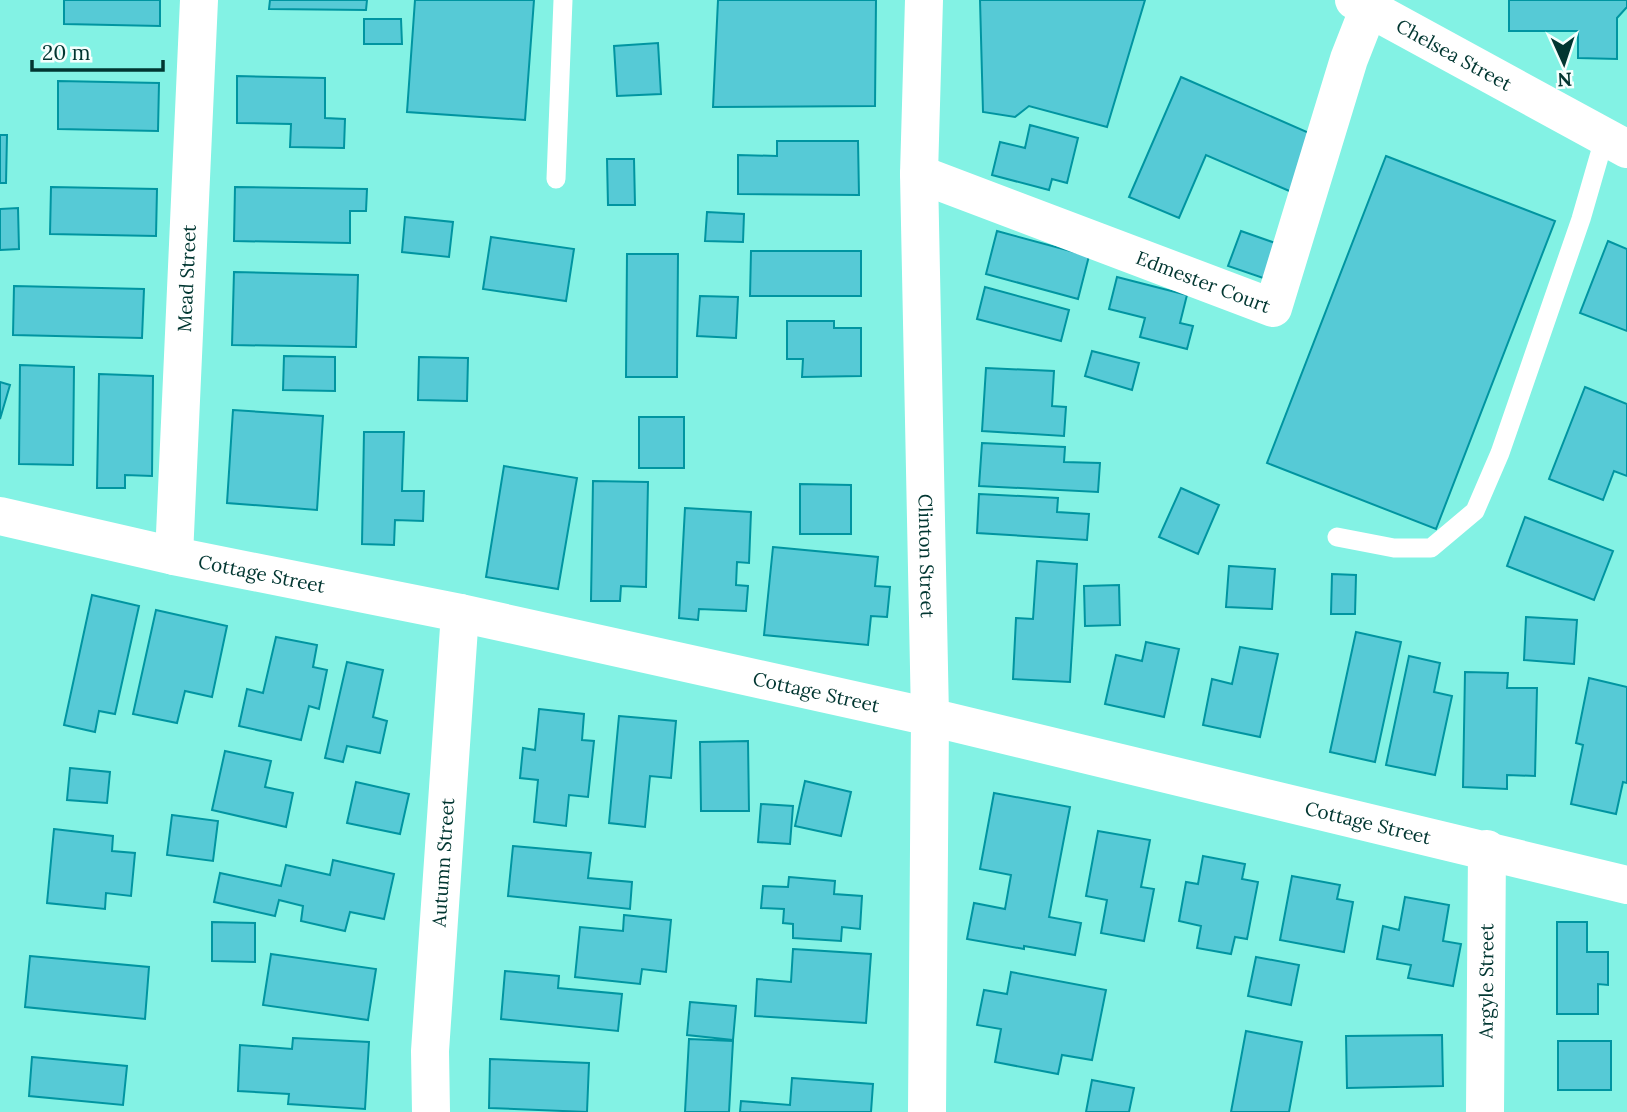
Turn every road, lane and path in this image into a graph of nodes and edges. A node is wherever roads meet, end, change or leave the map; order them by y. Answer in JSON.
{"nodes":[{"id":1,"x":199,"y":0,"type":"edge"},
{"id":2,"x":563,"y":0,"type":"edge"},
{"id":3,"x":924,"y":0,"type":"edge"},
{"id":4,"x":1365,"y":3,"type":"edge"},
{"id":5,"x":1616,"y":142,"type":"edge"},
{"id":6,"x":919,"y":174,"type":"junction"},
{"id":7,"x":556,"y":179,"type":"dead end"},
{"id":8,"x":0,"y":516,"type":"edge"},
{"id":9,"x":1337,"y":537,"type":"dead end"},
{"id":10,"x":174,"y":556,"type":"junction"},
{"id":11,"x":460,"y":612,"type":"junction"},
{"id":12,"x":930,"y":716,"type":"junction"},
{"id":13,"x":1487,"y":849,"type":"junction"},
{"id":14,"x":1627,"y":885,"type":"edge"},
{"id":15,"x":430,"y":1112,"type":"edge"},
{"id":16,"x":926,"y":1112,"type":"edge"},
{"id":17,"x":1485,"y":1112,"type":"edge"}],
"edges":[{"from":1,"to":10,"type":"street","name":"Mead Street"},
{"from":2,"to":7,"type":"lane"},
{"from":3,"to":6,"type":"street","name":"Clinton Street"},
{"from":4,"to":5,"type":"street","name":"Chelsea Street"},
{"from":4,"to":6,"type":"street","name":"Edmester Court"},
{"from":5,"to":9,"type":"lane"},
{"from":6,"to":12,"type":"street","name":"Clinton Street"},
{"from":8,"to":10,"type":"street","name":"Cottage Street"},
{"from":10,"to":11,"type":"street","name":"Cottage Street"},
{"from":11,"to":12,"type":"street","name":"Cottage Street"},
{"from":11,"to":15,"type":"street","name":"Autumn Street"},
{"from":12,"to":13,"type":"street","name":"Cottage Street"},
{"from":12,"to":16,"type":"street","name":"Clinton Street"},
{"from":13,"to":14,"type":"street","name":"Cottage Street"},
{"from":13,"to":17,"type":"street","name":"Argyle Street"}]}
